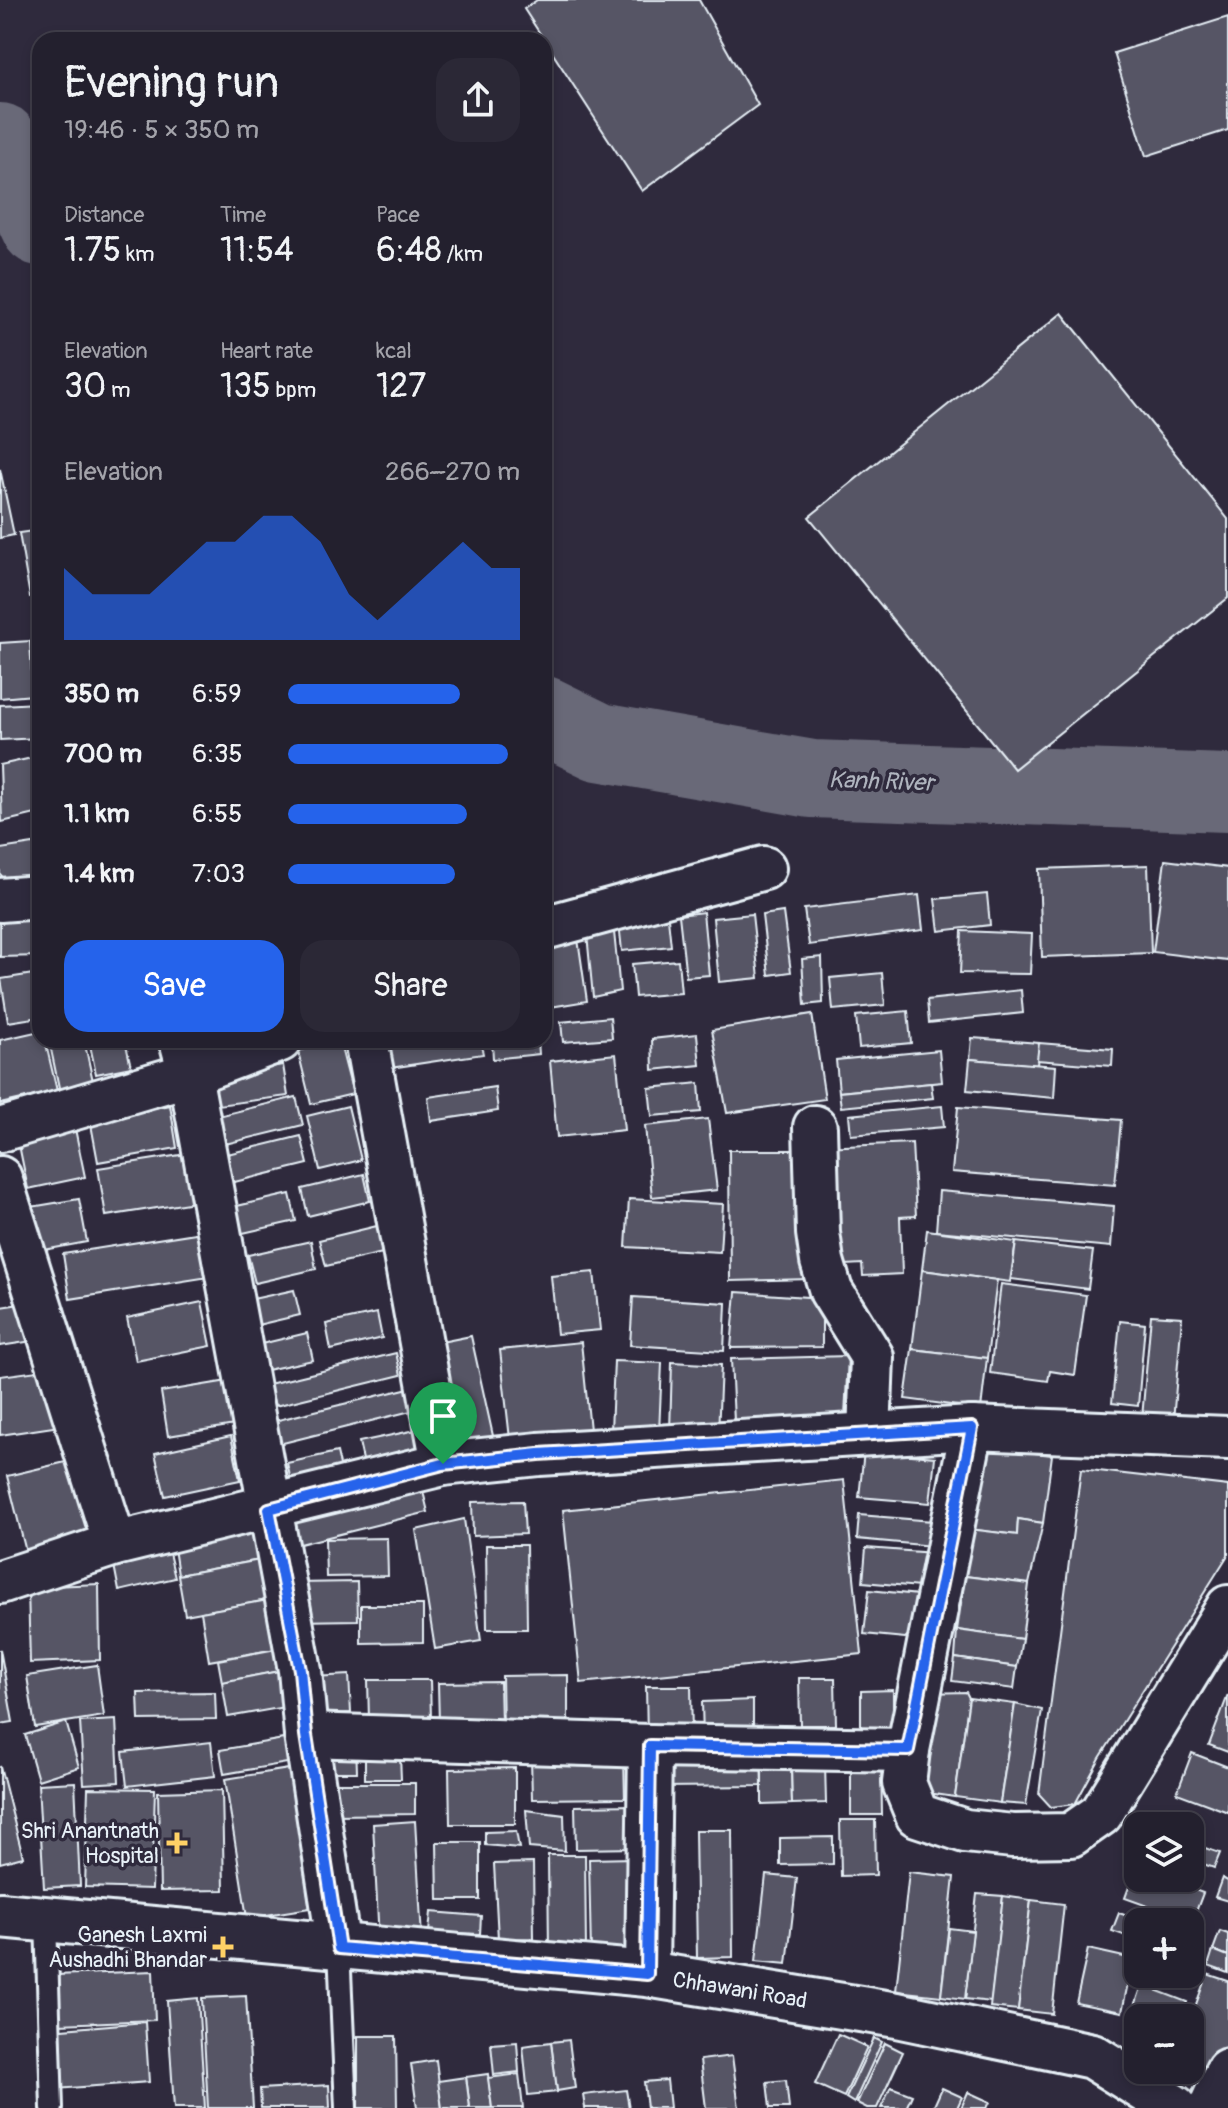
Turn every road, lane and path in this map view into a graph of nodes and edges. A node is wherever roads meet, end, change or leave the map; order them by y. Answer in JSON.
{"nodes":[{"id":1,"x":764,"y":868,"type":"dead end"},
{"id":2,"x":32,"y":898,"type":"edge"},
{"id":3,"x":0,"y":900,"type":"edge"},
{"id":4,"x":552,"y":926,"type":"edge"},
{"id":5,"x":236,"y":1048,"type":"edge"},
{"id":6,"x":367,"y":1048,"type":"edge"},
{"id":7,"x":186,"y":1057,"type":"edge"},
{"id":8,"x":815,"y":1127,"type":"dead end"},
{"id":9,"x":0,"y":1130,"type":"edge"},
{"id":10,"x":0,"y":1178,"type":"edge"},
{"id":11,"x":972,"y":1428,"type":"junction"},
{"id":12,"x":869,"y":1434,"type":"junction"},
{"id":13,"x":1228,"y":1438,"type":"edge"},
{"id":14,"x":443,"y":1464,"type":"junction"},
{"id":15,"x":269,"y":1509,"type":"junction"},
{"id":16,"x":115,"y":1544,"type":"junction"},
{"id":17,"x":0,"y":1582,"type":"edge"},
{"id":18,"x":1228,"y":1607,"type":"edge"},
{"id":19,"x":306,"y":1735,"type":"junction"},
{"id":20,"x":650,"y":1746,"type":"junction"},
{"id":21,"x":908,"y":1750,"type":"junction"},
{"id":22,"x":0,"y":1915,"type":"edge"},
{"id":23,"x":46,"y":1921,"type":"junction"},
{"id":24,"x":339,"y":1948,"type":"junction"},
{"id":25,"x":647,"y":1974,"type":"junction"},
{"id":26,"x":1228,"y":2071,"type":"edge"},
{"id":27,"x":52,"y":2108,"type":"edge"},
{"id":28,"x":346,"y":2108,"type":"edge"},
{"id":29,"x":1175,"y":2108,"type":"edge"},
{"id":30,"x":1211,"y":2108,"type":"edge"}],
"edges":[{"from":1,"to":4,"type":"street"},
{"from":2,"to":3,"type":"street"},
{"from":5,"to":7,"type":"street"},
{"from":6,"to":14,"type":"street"},
{"from":7,"to":9,"type":"street"},
{"from":7,"to":15,"type":"street"},
{"from":8,"to":12,"type":"street"},
{"from":10,"to":16,"type":"street"},
{"from":11,"to":12,"type":"street"},
{"from":11,"to":13,"type":"street"},
{"from":11,"to":21,"type":"street"},
{"from":12,"to":14,"type":"street"},
{"from":14,"to":15,"type":"street"},
{"from":15,"to":16,"type":"street"},
{"from":15,"to":19,"type":"street"},
{"from":16,"to":17,"type":"street"},
{"from":18,"to":21,"type":"street"},
{"from":19,"to":20,"type":"street"},
{"from":19,"to":24,"type":"street"},
{"from":20,"to":21,"type":"street"},
{"from":20,"to":25,"type":"street"},
{"from":22,"to":23,"type":"street","name":"Chhawani Road"},
{"from":23,"to":24,"type":"street","name":"Chhawani Road"},
{"from":23,"to":27,"type":"lane"},
{"from":24,"to":25,"type":"street","name":"Chhawani Road"},
{"from":24,"to":28,"type":"lane"},
{"from":25,"to":29,"type":"street","name":"Chhawani Road"},
{"from":26,"to":30,"type":"street"}]}
